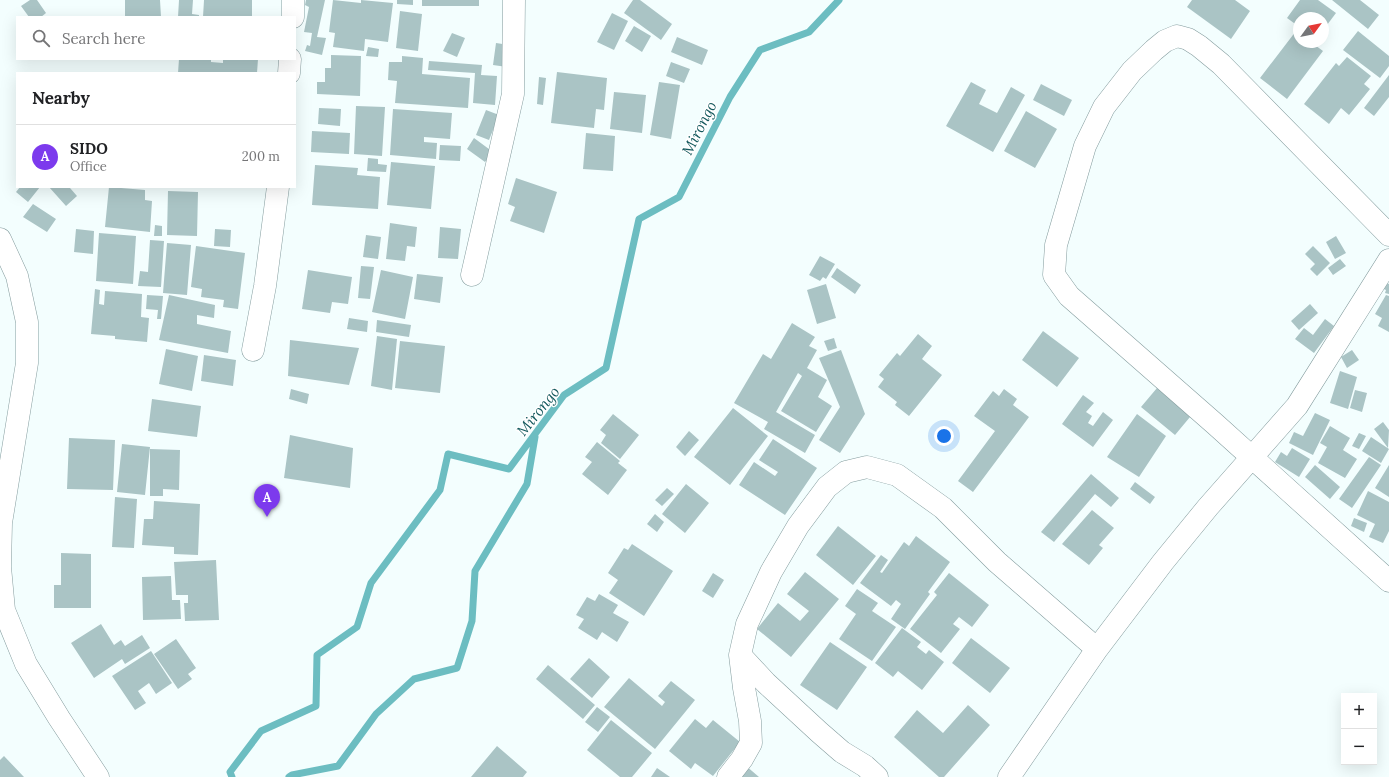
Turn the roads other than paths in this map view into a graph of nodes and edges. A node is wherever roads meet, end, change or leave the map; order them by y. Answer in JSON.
{"nodes":[{"id":1,"x":293,"y":0,"type":"edge"},
{"id":2,"x":514,"y":0,"type":"edge"},
{"id":3,"x":293,"y":16,"type":"edge"},
{"id":4,"x":290,"y":60,"type":"edge"},
{"id":5,"x":289,"y":72,"type":"edge"},
{"id":6,"x":278,"y":188,"type":"edge"},
{"id":7,"x":1389,"y":235,"type":"edge"},
{"id":8,"x":0,"y":239,"type":"edge"},
{"id":9,"x":1389,"y":260,"type":"edge"},
{"id":10,"x":472,"y":275,"type":"dead end"},
{"id":11,"x":253,"y":350,"type":"dead end"},
{"id":12,"x":1252,"y":457,"type":"junction"},
{"id":13,"x":1389,"y":581,"type":"edge"},
{"id":14,"x":1097,"y":649,"type":"junction"},
{"id":15,"x":740,"y":655,"type":"junction"},
{"id":16,"x":98,"y":777,"type":"edge"},
{"id":17,"x":728,"y":777,"type":"edge"},
{"id":18,"x":877,"y":777,"type":"edge"},
{"id":19,"x":1009,"y":777,"type":"edge"}],
"edges":[{"from":1,"to":3,"type":"street"},
{"from":2,"to":10,"type":"street"},
{"from":4,"to":5,"type":"street"},
{"from":6,"to":11,"type":"street"},
{"from":7,"to":12,"type":"street"},
{"from":8,"to":16,"type":"street"},
{"from":9,"to":12,"type":"street"},
{"from":12,"to":13,"type":"street"},
{"from":12,"to":14,"type":"street"},
{"from":14,"to":15,"type":"street"},
{"from":14,"to":19,"type":"street"},
{"from":15,"to":17,"type":"street"},
{"from":15,"to":18,"type":"street"}]}
